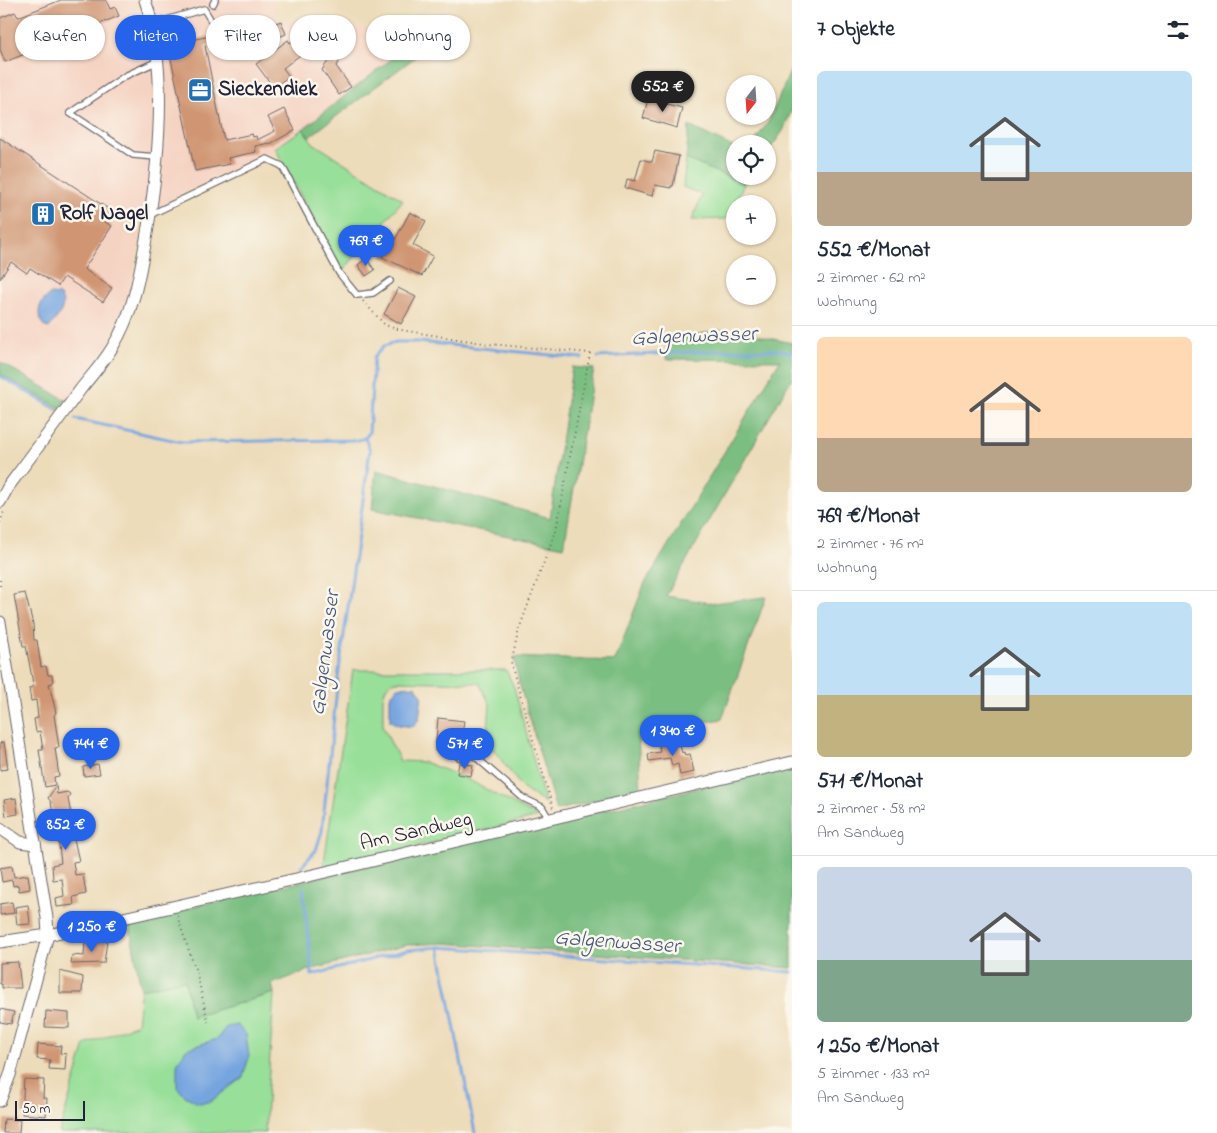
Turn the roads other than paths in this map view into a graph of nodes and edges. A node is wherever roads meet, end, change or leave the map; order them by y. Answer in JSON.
{"nodes":[{"id":1,"x":145,"y":0,"type":"edge"},
{"id":2,"x":149,"y":15,"type":"edge"},
{"id":3,"x":183,"y":15,"type":"edge"},
{"id":4,"x":208,"y":15,"type":"edge"},
{"id":5,"x":158,"y":61,"type":"joint"},
{"id":6,"x":156,"y":157,"type":"junction"},
{"id":7,"x":150,"y":212,"type":"junction"},
{"id":8,"x":390,"y":281,"type":"dead end"},
{"id":9,"x":3,"y":504,"type":"edge"},
{"id":10,"x":0,"y":622,"type":"edge"},
{"id":11,"x":471,"y":753,"type":"dead end"},
{"id":12,"x":792,"y":762,"type":"edge"},
{"id":13,"x":552,"y":818,"type":"junction"},
{"id":14,"x":0,"y":828,"type":"edge"},
{"id":15,"x":35,"y":844,"type":"junction"},
{"id":16,"x":48,"y":935,"type":"junction"},
{"id":17,"x":0,"y":942,"type":"edge"},
{"id":18,"x":0,"y":1101,"type":"edge"}],
"edges":[{"from":1,"to":2,"type":"street"},
{"from":3,"to":4,"type":"lane"},
{"from":5,"to":6,"type":"street"},
{"from":5,"to":6,"type":"lane"},
{"from":6,"to":7,"type":"street"},
{"from":7,"to":8,"type":"lane"},
{"from":7,"to":9,"type":"street"},
{"from":10,"to":15,"type":"street"},
{"from":11,"to":13,"type":"lane"},
{"from":12,"to":13,"type":"street","name":"Am Sandweg"},
{"from":13,"to":16,"type":"street","name":"Am Sandweg"},
{"from":14,"to":15,"type":"street"},
{"from":15,"to":16,"type":"street"},
{"from":16,"to":17,"type":"street","name":"Am Sandweg"},
{"from":16,"to":18,"type":"street"}]}
